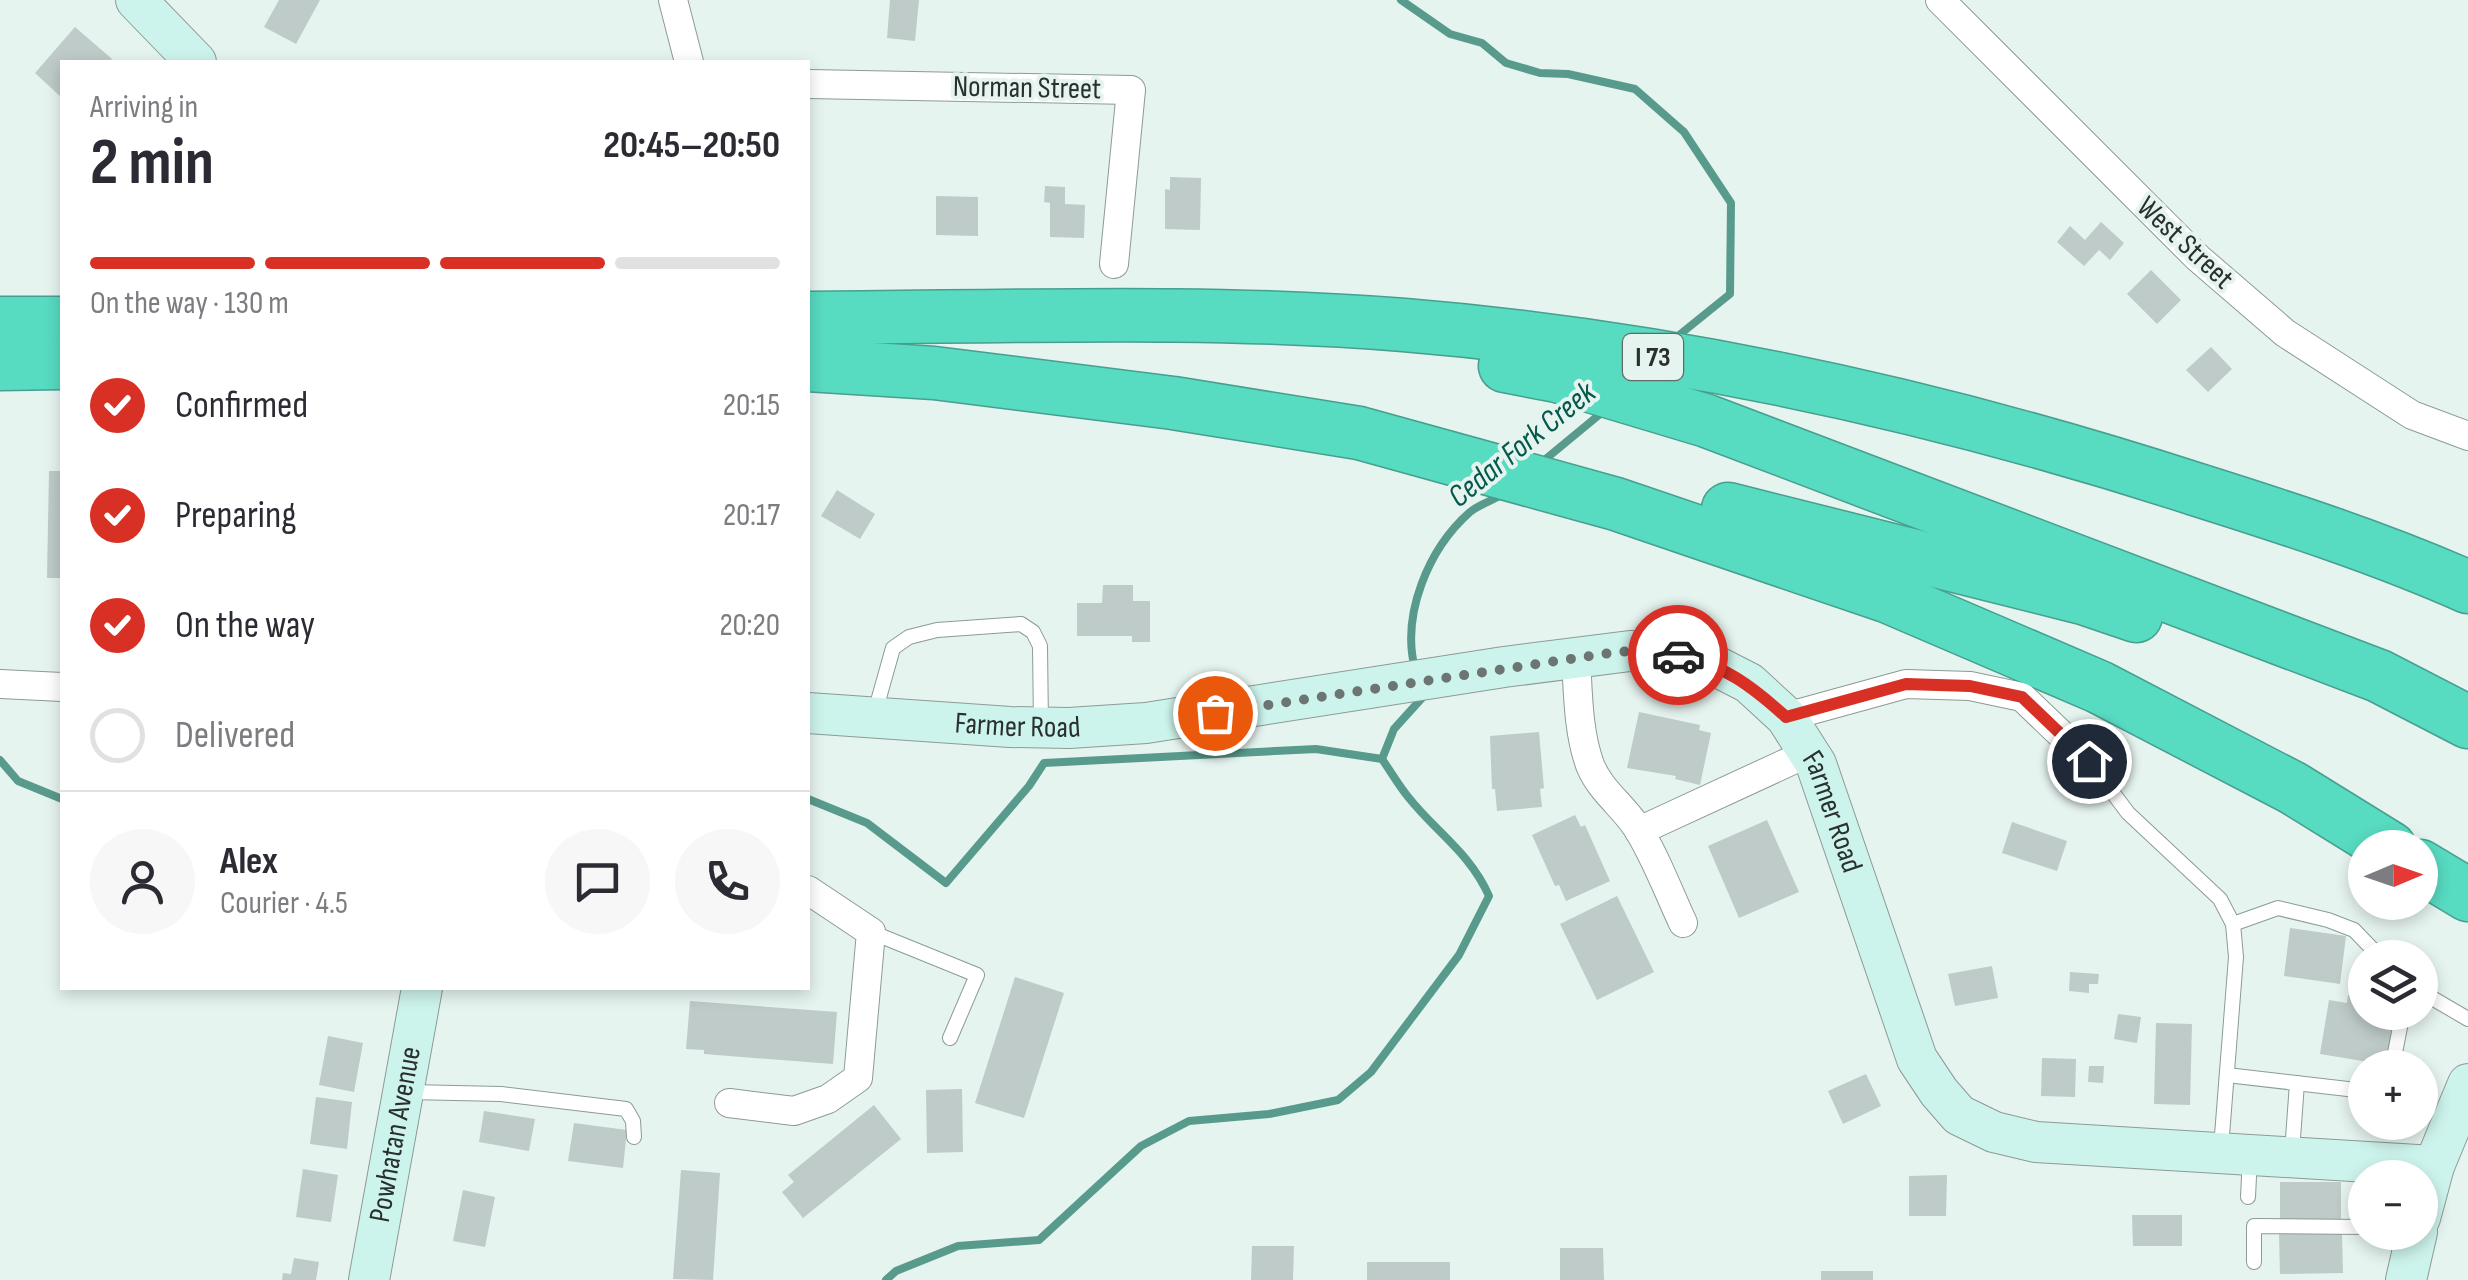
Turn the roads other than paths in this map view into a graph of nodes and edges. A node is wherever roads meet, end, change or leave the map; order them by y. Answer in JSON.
{"nodes":[{"id":1,"x":136,"y":0,"type":"edge"},
{"id":2,"x":673,"y":0,"type":"edge"},
{"id":3,"x":1940,"y":0,"type":"edge"},
{"id":4,"x":194,"y":60,"type":"edge"},
{"id":5,"x":688,"y":60,"type":"edge"},
{"id":6,"x":810,"y":84,"type":"edge"},
{"id":7,"x":1114,"y":264,"type":"dead end"},
{"id":8,"x":1220,"y":317,"type":"junction"},
{"id":9,"x":810,"y":318,"type":"edge"},
{"id":10,"x":60,"y":322,"type":"edge"},
{"id":11,"x":0,"y":324,"type":"edge"},
{"id":12,"x":60,"y":363,"type":"edge"},
{"id":13,"x":0,"y":364,"type":"edge"},
{"id":14,"x":810,"y":365,"type":"edge"},
{"id":15,"x":1359,"y":433,"type":"junction"},
{"id":16,"x":2468,"y":436,"type":"edge"},
{"id":17,"x":2468,"y":587,"type":"edge"},
{"id":18,"x":1576,"y":658,"type":"junction"},
{"id":19,"x":0,"y":684,"type":"edge"},
{"id":20,"x":60,"y":688,"type":"edge"},
{"id":21,"x":810,"y":713,"type":"edge"},
{"id":22,"x":1786,"y":717,"type":"junction"},
{"id":23,"x":874,"y":718,"type":"junction"},
{"id":24,"x":2468,"y":722,"type":"edge"},
{"id":25,"x":1040,"y":728,"type":"junction"},
{"id":26,"x":1808,"y":753,"type":"junction"},
{"id":27,"x":2468,"y":756,"type":"edge"},
{"id":28,"x":2089,"y":761,"type":"joint"},
{"id":29,"x":2361,"y":830,"type":"edge"},
{"id":30,"x":1639,"y":831,"type":"junction"},
{"id":31,"x":2438,"y":877,"type":"edge"},
{"id":32,"x":810,"y":891,"type":"edge"},
{"id":33,"x":2468,"y":895,"type":"edge"},
{"id":34,"x":1683,"y":923,"type":"dead end"},
{"id":35,"x":2233,"y":924,"type":"junction"},
{"id":36,"x":871,"y":932,"type":"junction"},
{"id":37,"x":2364,"y":940,"type":"edge"},
{"id":38,"x":422,"y":990,"type":"edge"},
{"id":39,"x":2438,"y":1002,"type":"edge"},
{"id":40,"x":2468,"y":1020,"type":"edge"},
{"id":41,"x":950,"y":1038,"type":"dead end"},
{"id":42,"x":2227,"y":1075,"type":"junction"},
{"id":43,"x":2297,"y":1083,"type":"junction"},
{"id":44,"x":2468,"y":1084,"type":"edge"},
{"id":45,"x":2348,"y":1089,"type":"edge"},
{"id":46,"x":403,"y":1092,"type":"junction"},
{"id":47,"x":730,"y":1103,"type":"dead end"},
{"id":48,"x":634,"y":1136,"type":"dead end"},
{"id":49,"x":2444,"y":1153,"type":"junction"},
{"id":50,"x":2235,"y":1155,"type":"junction"},
{"id":51,"x":2292,"y":1158,"type":"junction"},
{"id":52,"x":2438,"y":1169,"type":"edge"},
{"id":53,"x":2248,"y":1197,"type":"dead end"},
{"id":54,"x":2348,"y":1227,"type":"edge"},
{"id":55,"x":2413,"y":1250,"type":"edge"},
{"id":56,"x":2254,"y":1262,"type":"dead end"},
{"id":57,"x":369,"y":1280,"type":"edge"},
{"id":58,"x":2406,"y":1280,"type":"edge"}],
"edges":[{"from":1,"to":4,"type":"street"},
{"from":2,"to":5,"type":"street"},
{"from":3,"to":16,"type":"street","name":"West Street"},
{"from":6,"to":7,"type":"street","name":"Norman Street"},
{"from":8,"to":9,"type":"highway","number":"I 73"},
{"from":8,"to":17,"type":"highway","number":"I 73"},
{"from":8,"to":24,"type":"highway"},
{"from":10,"to":11,"type":"highway"},
{"from":12,"to":13,"type":"highway"},
{"from":14,"to":15,"type":"highway"},
{"from":15,"to":27,"type":"highway"},
{"from":15,"to":29,"type":"highway"},
{"from":18,"to":22,"type":"street","name":"Farmer Road"},
{"from":18,"to":25,"type":"street","name":"Farmer Road"},
{"from":18,"to":30,"type":"street"},
{"from":19,"to":20,"type":"street"},
{"from":21,"to":23,"type":"street","name":"Farmer Road"},
{"from":22,"to":26,"type":"street","name":"Farmer Road"},
{"from":22,"to":28,"type":"street"},
{"from":23,"to":25,"type":"street","name":"Farmer Road"},
{"from":23,"to":25,"type":"lane"},
{"from":26,"to":30,"type":"street"},
{"from":26,"to":50,"type":"street","name":"Farmer Road"},
{"from":28,"to":35,"type":"lane"},
{"from":30,"to":34,"type":"street"},
{"from":31,"to":33,"type":"highway"},
{"from":32,"to":36,"type":"street"},
{"from":35,"to":37,"type":"lane"},
{"from":35,"to":42,"type":"lane"},
{"from":36,"to":41,"type":"lane"},
{"from":36,"to":47,"type":"street"},
{"from":38,"to":46,"type":"street","name":"Powhatan Avenue"},
{"from":39,"to":40,"type":"lane"},
{"from":42,"to":43,"type":"lane"},
{"from":42,"to":50,"type":"lane"},
{"from":43,"to":45,"type":"lane"},
{"from":43,"to":51,"type":"lane"},
{"from":44,"to":49,"type":"street"},
{"from":46,"to":48,"type":"lane"},
{"from":46,"to":57,"type":"street","name":"Powhatan Avenue"},
{"from":49,"to":51,"type":"street","name":"Farmer Road"},
{"from":49,"to":52,"type":"street"},
{"from":50,"to":51,"type":"street","name":"Farmer Road"},
{"from":50,"to":53,"type":"lane"},
{"from":54,"to":56,"type":"lane"},
{"from":55,"to":58,"type":"street"}]}
